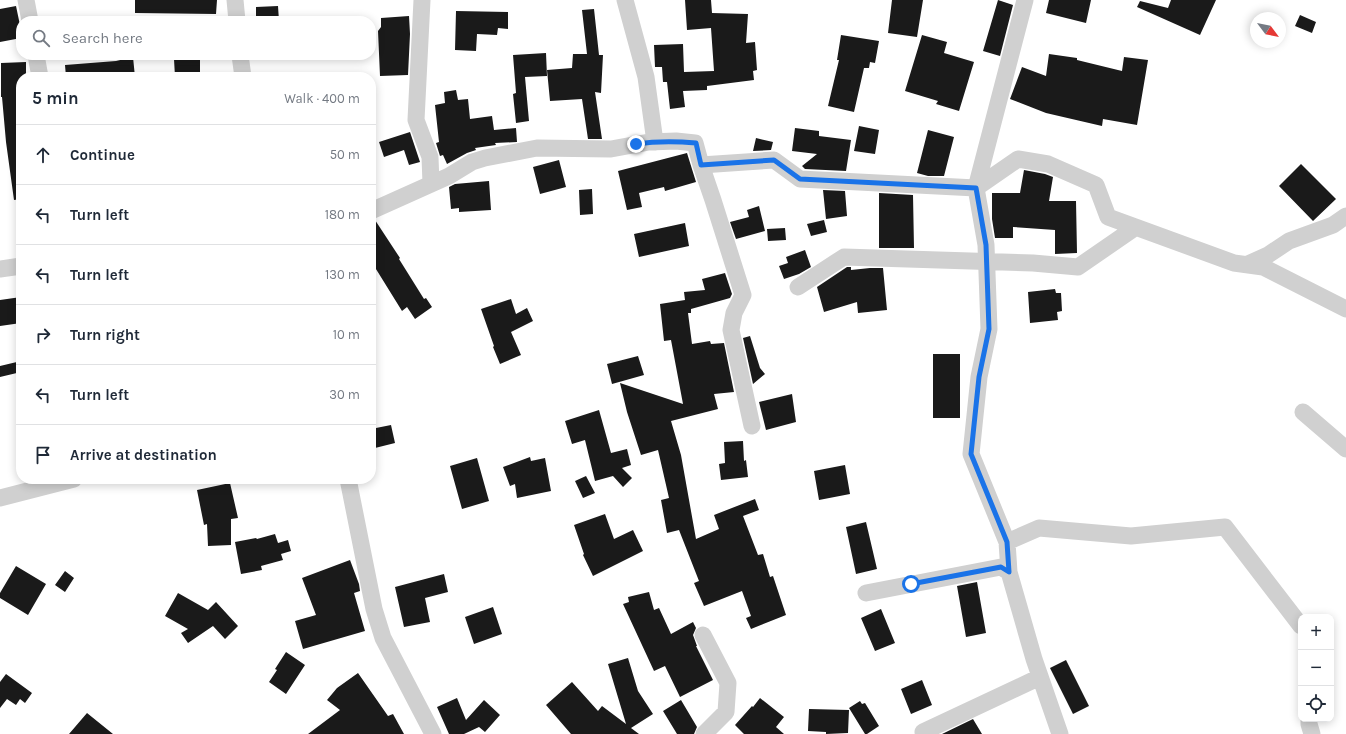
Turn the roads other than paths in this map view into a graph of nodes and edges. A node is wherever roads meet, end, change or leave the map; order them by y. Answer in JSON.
{"nodes":[{"id":1,"x":26,"y":0,"type":"edge"},
{"id":2,"x":235,"y":0,"type":"edge"},
{"id":3,"x":422,"y":0,"type":"edge"},
{"id":4,"x":625,"y":0,"type":"edge"},
{"id":5,"x":1025,"y":0,"type":"edge"},
{"id":6,"x":29,"y":16,"type":"edge"},
{"id":7,"x":235,"y":16,"type":"edge"},
{"id":8,"x":37,"y":60,"type":"edge"},
{"id":9,"x":241,"y":60,"type":"edge"},
{"id":10,"x":39,"y":72,"type":"edge"},
{"id":11,"x":242,"y":72,"type":"edge"},
{"id":12,"x":655,"y":142,"type":"junction"},
{"id":13,"x":701,"y":165,"type":"junction"},
{"id":14,"x":431,"y":184,"type":"junction"},
{"id":15,"x":976,"y":188,"type":"junction"},
{"id":16,"x":376,"y":209,"type":"edge"},
{"id":17,"x":1346,"y":216,"type":"edge"},
{"id":18,"x":1136,"y":227,"type":"junction"},
{"id":19,"x":987,"y":262,"type":"junction"},
{"id":20,"x":1248,"y":264,"type":"junction"},
{"id":21,"x":16,"y":267,"type":"edge"},
{"id":22,"x":0,"y":269,"type":"edge"},
{"id":23,"x":798,"y":286,"type":"dead end"},
{"id":24,"x":1346,"y":309,"type":"edge"},
{"id":25,"x":1303,"y":412,"type":"dead end"},
{"id":26,"x":752,"y":426,"type":"dead end"},
{"id":27,"x":1346,"y":449,"type":"edge"},
{"id":28,"x":55,"y":484,"type":"edge"},
{"id":29,"x":349,"y":484,"type":"edge"},
{"id":30,"x":0,"y":498,"type":"edge"},
{"id":31,"x":1007,"y":542,"type":"junction"},
{"id":32,"x":1009,"y":572,"type":"junction"},
{"id":33,"x":866,"y":593,"type":"dead end"},
{"id":34,"x":1298,"y":622,"type":"edge"},
{"id":35,"x":703,"y":636,"type":"dead end"},
{"id":36,"x":1040,"y":677,"type":"junction"},
{"id":37,"x":1309,"y":722,"type":"edge"},
{"id":38,"x":923,"y":732,"type":"dead end"},
{"id":39,"x":433,"y":734,"type":"edge"},
{"id":40,"x":704,"y":734,"type":"edge"},
{"id":41,"x":1060,"y":734,"type":"edge"},
{"id":42,"x":1312,"y":734,"type":"edge"}],
"edges":[{"from":1,"to":6,"type":"street"},
{"from":2,"to":7,"type":"street"},
{"from":3,"to":14,"type":"street"},
{"from":4,"to":12,"type":"street"},
{"from":5,"to":15,"type":"street"},
{"from":8,"to":10,"type":"street"},
{"from":9,"to":11,"type":"street"},
{"from":12,"to":13,"type":"street"},
{"from":12,"to":14,"type":"street"},
{"from":13,"to":15,"type":"street"},
{"from":13,"to":26,"type":"street"},
{"from":14,"to":16,"type":"street"},
{"from":15,"to":18,"type":"street"},
{"from":15,"to":19,"type":"street"},
{"from":17,"to":20,"type":"street"},
{"from":18,"to":19,"type":"street"},
{"from":18,"to":20,"type":"street"},
{"from":19,"to":23,"type":"street"},
{"from":19,"to":31,"type":"street"},
{"from":20,"to":24,"type":"street"},
{"from":21,"to":22,"type":"street"},
{"from":25,"to":27,"type":"street"},
{"from":28,"to":30,"type":"street"},
{"from":29,"to":39,"type":"street"},
{"from":31,"to":32,"type":"street"},
{"from":31,"to":34,"type":"street"},
{"from":32,"to":33,"type":"street"},
{"from":32,"to":36,"type":"street"},
{"from":35,"to":40,"type":"street"},
{"from":36,"to":38,"type":"street"},
{"from":36,"to":41,"type":"street"},
{"from":37,"to":42,"type":"street"}]}
